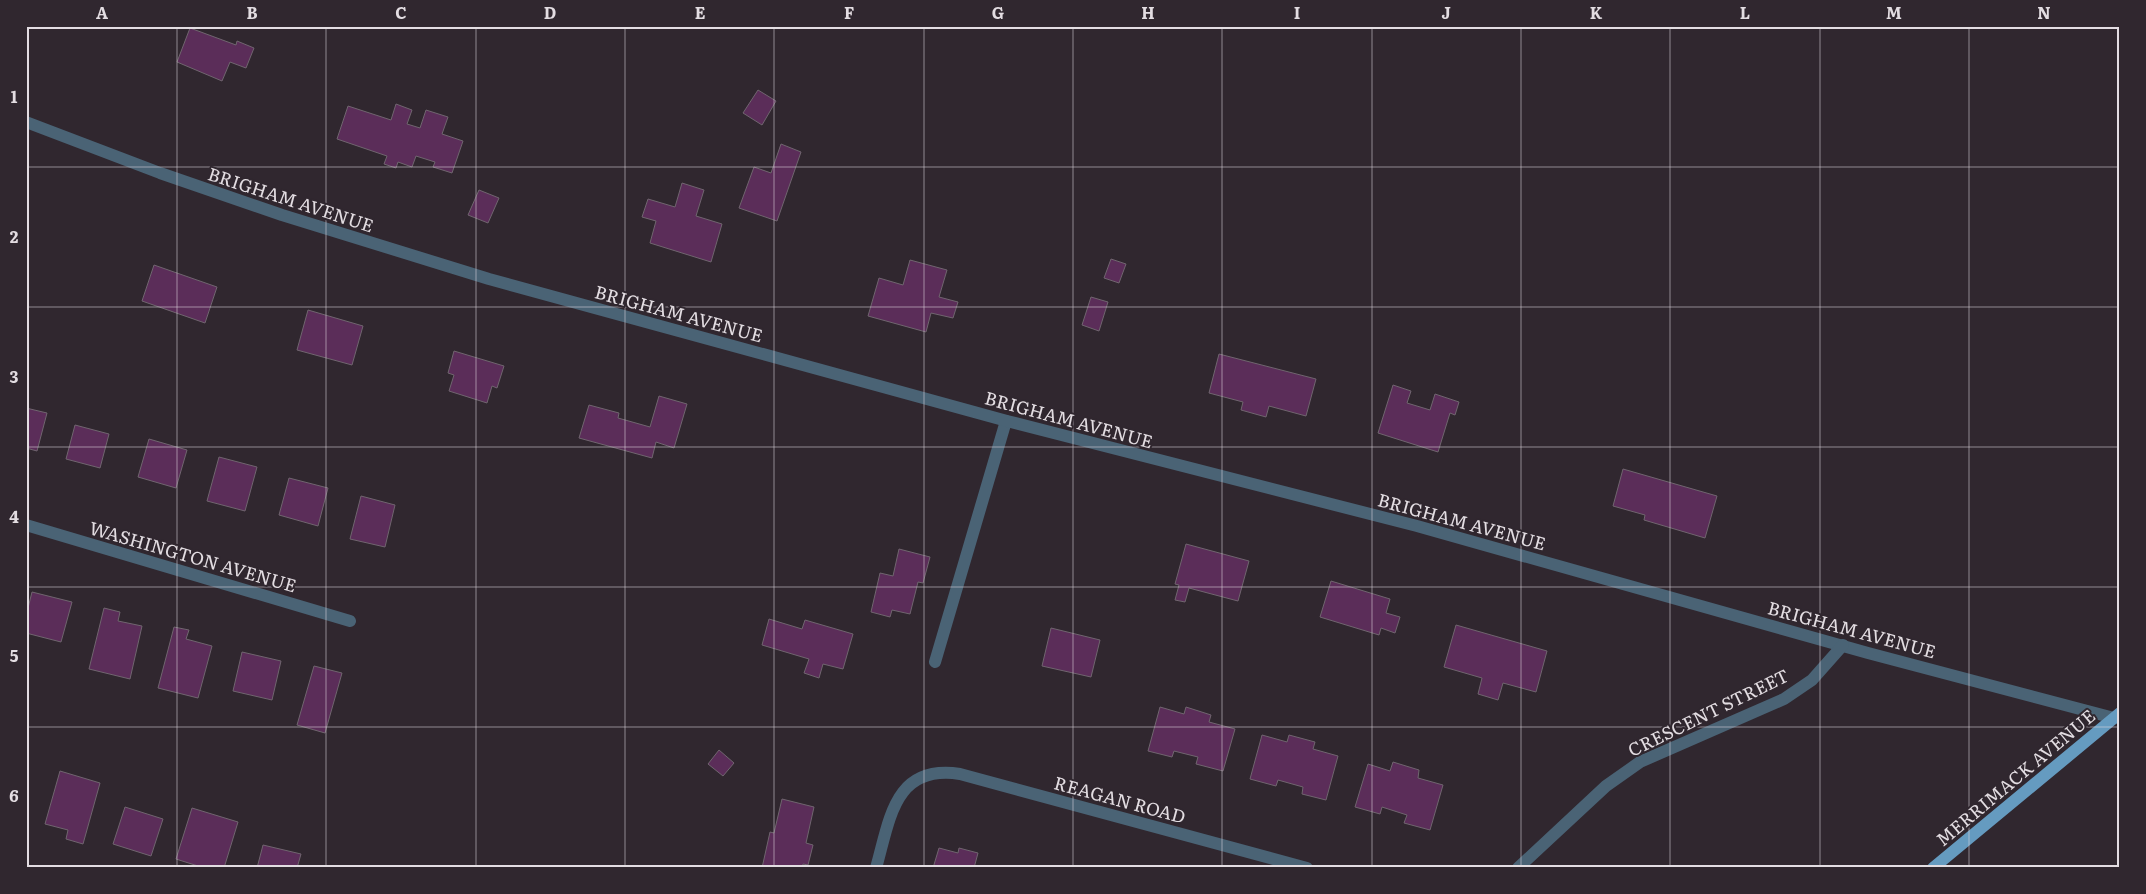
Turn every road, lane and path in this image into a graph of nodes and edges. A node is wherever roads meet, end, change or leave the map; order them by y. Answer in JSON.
{"nodes":[{"id":1,"x":26,"y":122,"type":"edge"},
{"id":2,"x":1006,"y":421,"type":"junction"},
{"id":3,"x":26,"y":525,"type":"edge"},
{"id":4,"x":350,"y":621,"type":"dead end"},
{"id":5,"x":1843,"y":645,"type":"junction"},
{"id":6,"x":935,"y":662,"type":"dead end"},
{"id":7,"x":2117,"y":715,"type":"edge"},
{"id":8,"x":876,"y":868,"type":"edge"},
{"id":9,"x":1307,"y":868,"type":"edge"},
{"id":10,"x":1518,"y":868,"type":"edge"},
{"id":11,"x":1933,"y":868,"type":"edge"}],
"edges":[{"from":1,"to":2,"type":"street","name":"BRIGHAM AVENUE"},
{"from":2,"to":5,"type":"street","name":"BRIGHAM AVENUE"},
{"from":2,"to":6,"type":"street"},
{"from":3,"to":4,"type":"street","name":"WASHINGTON AVENUE"},
{"from":5,"to":7,"type":"street","name":"BRIGHAM AVENUE"},
{"from":5,"to":10,"type":"street","name":"CRESCENT STREET"},
{"from":7,"to":11,"type":"main road","name":"MERRIMACK AVENUE"},
{"from":8,"to":9,"type":"street","name":"REAGAN ROAD"}]}
